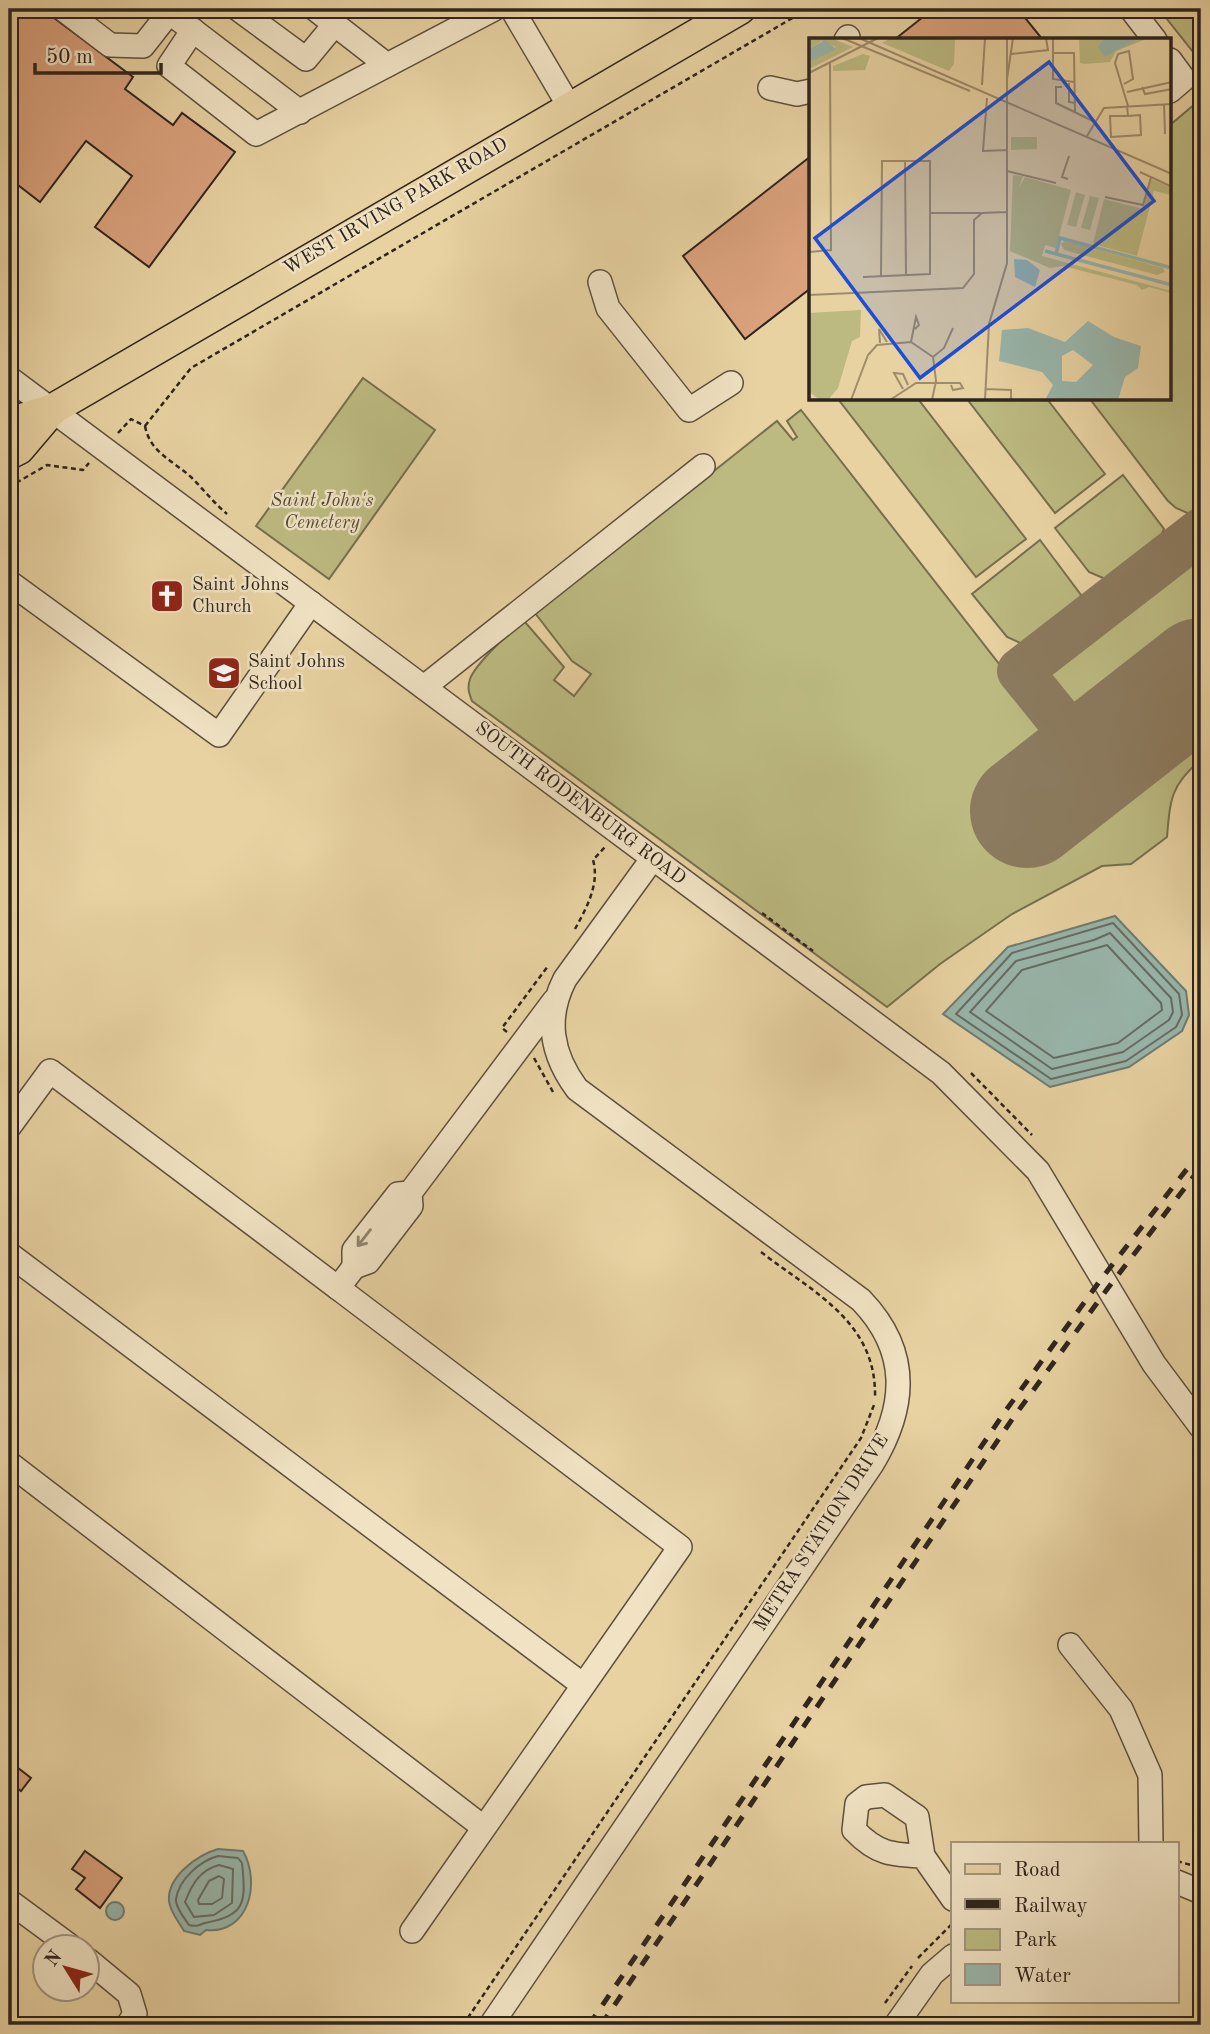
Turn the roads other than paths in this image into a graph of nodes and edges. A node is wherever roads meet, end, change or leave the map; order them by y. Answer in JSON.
{"nodes":[{"id":1,"x":63,"y":9,"type":"edge"},
{"id":2,"x":238,"y":9,"type":"edge"},
{"id":3,"x":315,"y":9,"type":"edge"},
{"id":4,"x":494,"y":9,"type":"edge"},
{"id":5,"x":512,"y":9,"type":"edge"},
{"id":6,"x":740,"y":9,"type":"edge"},
{"id":7,"x":1131,"y":9,"type":"edge"},
{"id":8,"x":171,"y":11,"type":"edge"},
{"id":9,"x":335,"y":24,"type":"junction"},
{"id":10,"x":193,"y":30,"type":"junction"},
{"id":11,"x":1153,"y":38,"type":"edge"},
{"id":12,"x":1172,"y":63,"type":"edge"},
{"id":13,"x":387,"y":65,"type":"junction"},
{"id":14,"x":769,"y":89,"type":"dead end"},
{"id":15,"x":1172,"y":89,"type":"edge"},
{"id":16,"x":809,"y":91,"type":"edge"},
{"id":17,"x":569,"y":106,"type":"junction"},
{"id":18,"x":300,"y":112,"type":"junction"},
{"id":19,"x":600,"y":282,"type":"dead end"},
{"id":20,"x":9,"y":378,"type":"edge"},
{"id":21,"x":731,"y":383,"type":"dead end"},
{"id":22,"x":53,"y":409,"type":"junction"},
{"id":23,"x":9,"y":423,"type":"edge"},
{"id":24,"x":9,"y":454,"type":"edge"},
{"id":25,"x":703,"y":466,"type":"dead end"},
{"id":26,"x":9,"y":582,"type":"edge"},
{"id":27,"x":311,"y":603,"type":"junction"},
{"id":28,"x":424,"y":687,"type":"junction"},
{"id":29,"x":653,"y":858,"type":"junction"},
{"id":30,"x":554,"y":1001,"type":"junction"},
{"id":31,"x":9,"y":1128,"type":"edge"},
{"id":32,"x":9,"y":1254,"type":"edge"},
{"id":33,"x":338,"y":1288,"type":"junction"},
{"id":34,"x":1201,"y":1427,"type":"edge"},
{"id":35,"x":9,"y":1463,"type":"edge"},
{"id":36,"x":1070,"y":1645,"type":"dead end"},
{"id":37,"x":583,"y":1685,"type":"junction"},
{"id":38,"x":483,"y":1827,"type":"junction"},
{"id":39,"x":1151,"y":1842,"type":"edge"},
{"id":40,"x":923,"y":1856,"type":"dead end"},
{"id":41,"x":1178,"y":1882,"type":"edge"},
{"id":42,"x":1201,"y":1892,"type":"edge"},
{"id":43,"x":951,"y":1896,"type":"edge"},
{"id":44,"x":9,"y":1901,"type":"edge"},
{"id":45,"x":412,"y":1931,"type":"dead end"},
{"id":46,"x":50,"y":1932,"type":"edge"},
{"id":47,"x":951,"y":1958,"type":"edge"},
{"id":48,"x":102,"y":1970,"type":"edge"},
{"id":49,"x":128,"y":2025,"type":"edge"},
{"id":50,"x":491,"y":2025,"type":"edge"},
{"id":51,"x":896,"y":2025,"type":"edge"}],
"edges":[{"from":1,"to":8,"type":"street"},
{"from":2,"to":9,"type":"street"},
{"from":3,"to":9,"type":"street"},
{"from":4,"to":13,"type":"street"},
{"from":5,"to":17,"type":"street"},
{"from":6,"to":17,"type":"main road","name":"WEST IRVING PARK ROAD"},
{"from":7,"to":11,"type":"street"},
{"from":8,"to":10,"type":"street"},
{"from":9,"to":13,"type":"street"},
{"from":10,"to":18,"type":"street"},
{"from":10,"to":18,"type":"street"},
{"from":12,"to":15,"type":"street"},
{"from":13,"to":18,"type":"street"},
{"from":14,"to":16,"type":"street"},
{"from":17,"to":22,"type":"main road","name":"WEST IRVING PARK ROAD"},
{"from":19,"to":21,"type":"street"},
{"from":20,"to":22,"type":"street","name":"SOUTH RODENBURG ROAD"},
{"from":22,"to":23,"type":"main road","name":"WEST IRVING PARK ROAD"},
{"from":22,"to":24,"type":"main road","name":"WEST IRVING PARK ROAD"},
{"from":22,"to":27,"type":"street","name":"SOUTH RODENBURG ROAD"},
{"from":25,"to":28,"type":"street"},
{"from":26,"to":27,"type":"street"},
{"from":27,"to":28,"type":"street","name":"SOUTH RODENBURG ROAD"},
{"from":28,"to":29,"type":"street","name":"SOUTH RODENBURG ROAD"},
{"from":29,"to":30,"type":"street","name":"METRA STATION DRIVE"},
{"from":29,"to":34,"type":"street","name":"SOUTH RODENBURG ROAD"},
{"from":30,"to":33,"type":"street"},
{"from":30,"to":50,"type":"street","name":"METRA STATION DRIVE"},
{"from":31,"to":33,"type":"street"},
{"from":32,"to":37,"type":"street"},
{"from":33,"to":37,"type":"street"},
{"from":35,"to":38,"type":"street"},
{"from":36,"to":39,"type":"street"},
{"from":37,"to":38,"type":"street"},
{"from":38,"to":45,"type":"street"},
{"from":40,"to":43,"type":"street"},
{"from":41,"to":42,"type":"street"},
{"from":44,"to":46,"type":"street"},
{"from":47,"to":51,"type":"street"},
{"from":48,"to":49,"type":"street"}]}
